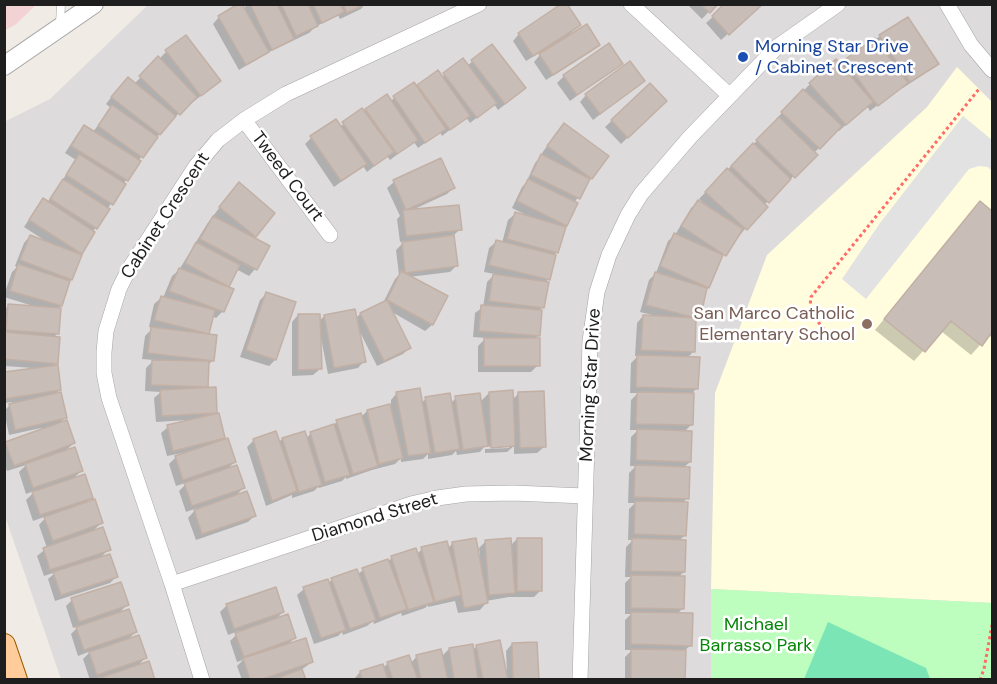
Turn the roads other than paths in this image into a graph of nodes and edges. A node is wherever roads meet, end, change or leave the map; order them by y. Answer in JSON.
{"nodes":[{"id":1,"x":62,"y":4,"type":"edge"},
{"id":2,"x":94,"y":4,"type":"edge"},
{"id":3,"x":479,"y":4,"type":"edge"},
{"id":4,"x":631,"y":4,"type":"edge"},
{"id":5,"x":838,"y":4,"type":"edge"},
{"id":6,"x":947,"y":4,"type":"edge"},
{"id":7,"x":60,"y":28,"type":"junction"},
{"id":8,"x":4,"y":66,"type":"edge"},
{"id":9,"x":993,"y":70,"type":"edge"},
{"id":10,"x":729,"y":95,"type":"junction"},
{"id":11,"x":244,"y":120,"type":"junction"},
{"id":12,"x":330,"y":235,"type":"dead end"},
{"id":13,"x":585,"y":496,"type":"junction"},
{"id":14,"x":172,"y":584,"type":"junction"},
{"id":15,"x":4,"y":645,"type":"edge"},
{"id":16,"x":16,"y":680,"type":"edge"},
{"id":17,"x":202,"y":680,"type":"edge"},
{"id":18,"x":580,"y":680,"type":"edge"}],
"edges":[{"from":1,"to":7,"type":"lane"},
{"from":2,"to":7,"type":"street"},
{"from":3,"to":11,"type":"street","name":"Cabinet Crescent"},
{"from":4,"to":10,"type":"street"},
{"from":5,"to":10,"type":"street","name":"Morning Star Drive"},
{"from":6,"to":9,"type":"street"},
{"from":7,"to":8,"type":"street"},
{"from":10,"to":13,"type":"street","name":"Morning Star Drive"},
{"from":11,"to":12,"type":"street","name":"Tweed Court"},
{"from":11,"to":14,"type":"street","name":"Cabinet Crescent"},
{"from":13,"to":14,"type":"street","name":"Diamond Street"},
{"from":13,"to":18,"type":"street","name":"Morning Star Drive"},
{"from":14,"to":17,"type":"street","name":"Cabinet Crescent"},
{"from":15,"to":16,"type":"main road"}]}
